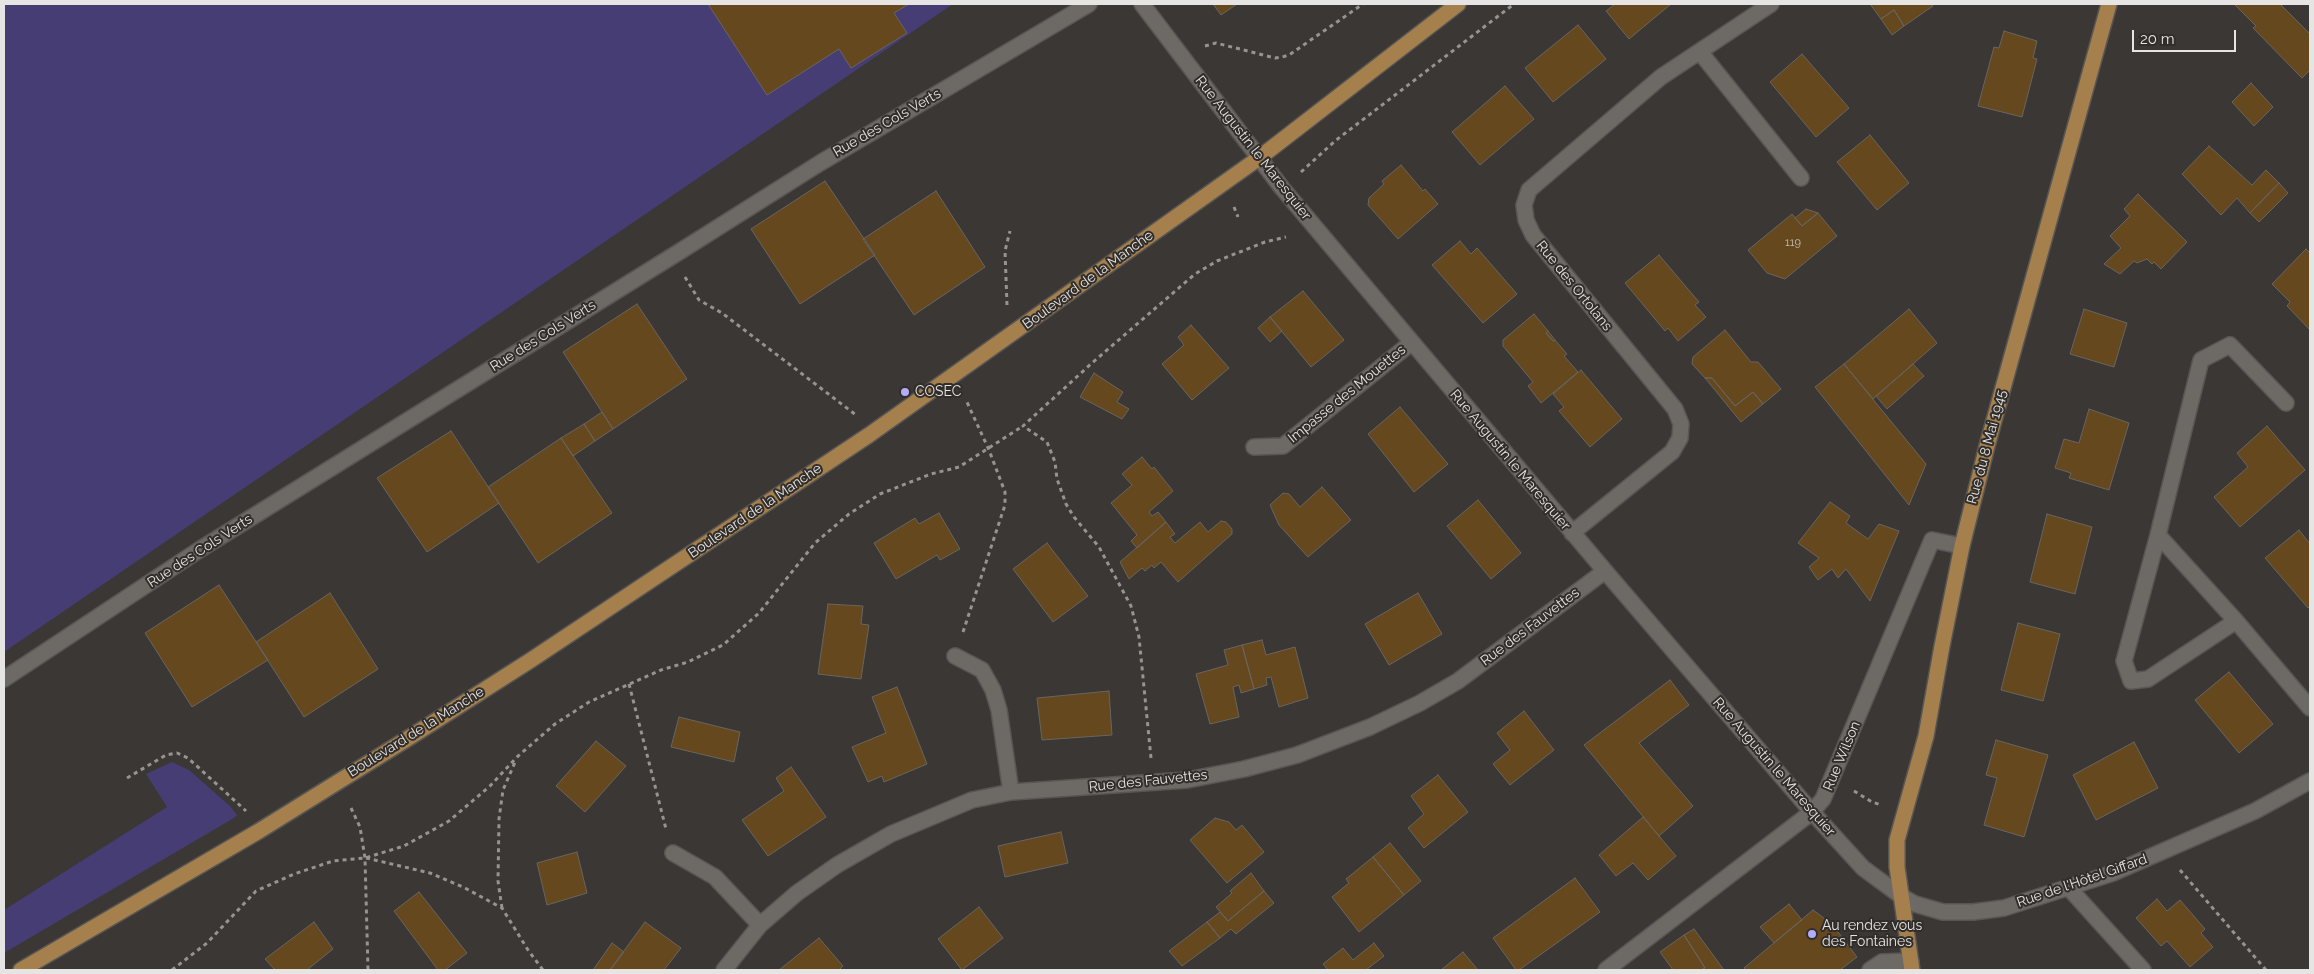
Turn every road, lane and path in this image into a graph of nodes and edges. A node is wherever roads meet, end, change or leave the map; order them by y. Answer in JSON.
{"nodes":[{"id":1,"x":1089,"y":4,"type":"edge"},
{"id":2,"x":1142,"y":4,"type":"edge"},
{"id":3,"x":1362,"y":4,"type":"edge"},
{"id":4,"x":1458,"y":4,"type":"edge"},
{"id":5,"x":1514,"y":4,"type":"edge"},
{"id":6,"x":1771,"y":4,"type":"edge"},
{"id":7,"x":2109,"y":4,"type":"edge"},
{"id":8,"x":1700,"y":52,"type":"junction"},
{"id":9,"x":1184,"y":59,"type":"junction"},
{"id":10,"x":1259,"y":158,"type":"junction"},
{"id":11,"x":1300,"y":173,"type":"dead end"},
{"id":12,"x":1801,"y":178,"type":"dead end"},
{"id":13,"x":1010,"y":231,"type":"dead end"},
{"id":14,"x":1286,"y":237,"type":"dead end"},
{"id":15,"x":679,"y":252,"type":"junction"},
{"id":16,"x":1017,"y":331,"type":"junction"},
{"id":17,"x":1411,"y":343,"type":"junction"},
{"id":18,"x":966,"y":400,"type":"dead end"},
{"id":19,"x":2286,"y":403,"type":"dead end"},
{"id":20,"x":1023,"y":426,"type":"junction"},
{"id":21,"x":869,"y":435,"type":"junction"},
{"id":22,"x":1254,"y":448,"type":"dead end"},
{"id":23,"x":989,"y":450,"type":"junction"},
{"id":24,"x":1572,"y":533,"type":"junction"},
{"id":25,"x":2158,"y":535,"type":"junction"},
{"id":26,"x":1962,"y":546,"type":"junction"},
{"id":27,"x":1605,"y":571,"type":"junction"},
{"id":28,"x":2236,"y":621,"type":"junction"},
{"id":29,"x":955,"y":656,"type":"joint"},
{"id":30,"x":4,"y":679,"type":"edge"},
{"id":31,"x":629,"y":684,"type":"junction"},
{"id":32,"x":2310,"y":708,"type":"edge"},
{"id":33,"x":517,"y":757,"type":"junction"},
{"id":34,"x":127,"y":778,"type":"dead end"},
{"id":35,"x":2310,"y":782,"type":"edge"},
{"id":36,"x":1153,"y":783,"type":"junction"},
{"id":37,"x":1011,"y":792,"type":"junction"},
{"id":38,"x":351,"y":808,"type":"dead end"},
{"id":39,"x":1812,"y":812,"type":"junction"},
{"id":40,"x":259,"y":831,"type":"junction"},
{"id":41,"x":2164,"y":851,"type":"junction"},
{"id":42,"x":673,"y":853,"type":"joint"},
{"id":43,"x":365,"y":858,"type":"junction"},
{"id":44,"x":2068,"y":887,"type":"junction"},
{"id":45,"x":1901,"y":896,"type":"junction"},
{"id":46,"x":502,"y":908,"type":"junction"},
{"id":47,"x":760,"y":925,"type":"junction"},
{"id":48,"x":1912,"y":966,"type":"edge"},
{"id":49,"x":21,"y":970,"type":"edge"},
{"id":50,"x":172,"y":970,"type":"edge"},
{"id":51,"x":368,"y":970,"type":"edge"},
{"id":52,"x":543,"y":970,"type":"edge"},
{"id":53,"x":724,"y":970,"type":"edge"},
{"id":54,"x":1606,"y":970,"type":"edge"},
{"id":55,"x":1870,"y":970,"type":"edge"},
{"id":56,"x":2142,"y":970,"type":"edge"},
{"id":57,"x":2266,"y":970,"type":"edge"}],
"edges":[{"from":1,"to":15,"type":"street","name":"Rue des Cols Verts"},
{"from":2,"to":9,"type":"street","name":"Rue Augustin le Maresquier"},
{"from":3,"to":9,"type":"path"},
{"from":4,"to":10,"type":"main road","name":"Boulevard de la Manche"},
{"from":5,"to":11,"type":"path"},
{"from":6,"to":8,"type":"street","name":"Rue des Ortolans"},
{"from":7,"to":26,"type":"main road","name":"Rue du 8 Mai 1945"},
{"from":8,"to":12,"type":"street"},
{"from":8,"to":24,"type":"street","name":"Rue des Ortolans"},
{"from":9,"to":10,"type":"street","name":"Rue Augustin le Maresquier"},
{"from":10,"to":16,"type":"main road","name":"Boulevard de la Manche"},
{"from":10,"to":17,"type":"street","name":"Rue Augustin le Maresquier"},
{"from":13,"to":16,"type":"path"},
{"from":14,"to":20,"type":"path"},
{"from":15,"to":21,"type":"path"},
{"from":15,"to":30,"type":"street","name":"Rue des Cols Verts"},
{"from":16,"to":21,"type":"main road","name":"Boulevard de la Manche"},
{"from":17,"to":22,"type":"street","name":"Impasse des Mouettes"},
{"from":17,"to":24,"type":"street","name":"Rue Augustin le Maresquier"},
{"from":18,"to":23,"type":"path"},
{"from":19,"to":25,"type":"street"},
{"from":20,"to":23,"type":"path"},
{"from":20,"to":36,"type":"path"},
{"from":21,"to":40,"type":"main road","name":"Boulevard de la Manche"},
{"from":23,"to":29,"type":"path"},
{"from":23,"to":31,"type":"path"},
{"from":24,"to":27,"type":"street","name":"Rue Augustin le Maresquier"},
{"from":25,"to":28,"type":"street"},
{"from":25,"to":28,"type":"street"},
{"from":26,"to":39,"type":"street","name":"Rue Wilson"},
{"from":26,"to":45,"type":"main road","name":"Rue du 8 Mai 1945"},
{"from":27,"to":36,"type":"street","name":"Rue des Fauvettes"},
{"from":27,"to":39,"type":"street","name":"Rue Augustin le Maresquier"},
{"from":28,"to":32,"type":"street"},
{"from":29,"to":37,"type":"street"},
{"from":31,"to":33,"type":"path"},
{"from":31,"to":42,"type":"path"},
{"from":33,"to":43,"type":"path"},
{"from":33,"to":46,"type":"path"},
{"from":34,"to":40,"type":"path"},
{"from":35,"to":41,"type":"street","name":"Rue de l'Hôtel Giffard"},
{"from":36,"to":37,"type":"street","name":"Rue des Fauvettes"},
{"from":37,"to":47,"type":"street","name":"Rue des Fauvettes"},
{"from":38,"to":43,"type":"path"},
{"from":39,"to":45,"type":"street","name":"Rue Augustin le Maresquier"},
{"from":39,"to":54,"type":"street","name":"Rue Wilson"},
{"from":40,"to":49,"type":"main road","name":"Boulevard de la Manche"},
{"from":41,"to":44,"type":"street","name":"Rue de l'Hôtel Giffard"},
{"from":41,"to":57,"type":"path"},
{"from":42,"to":47,"type":"street"},
{"from":43,"to":46,"type":"path"},
{"from":43,"to":50,"type":"path"},
{"from":43,"to":51,"type":"path"},
{"from":44,"to":45,"type":"street","name":"Rue de l'Hôtel Giffard"},
{"from":44,"to":56,"type":"street"},
{"from":45,"to":48,"type":"main road","name":"Rue du 8 Mai 1945"},
{"from":46,"to":52,"type":"path"},
{"from":47,"to":53,"type":"street","name":"Rue des Fauvettes"},
{"from":48,"to":55,"type":"street"}]}
